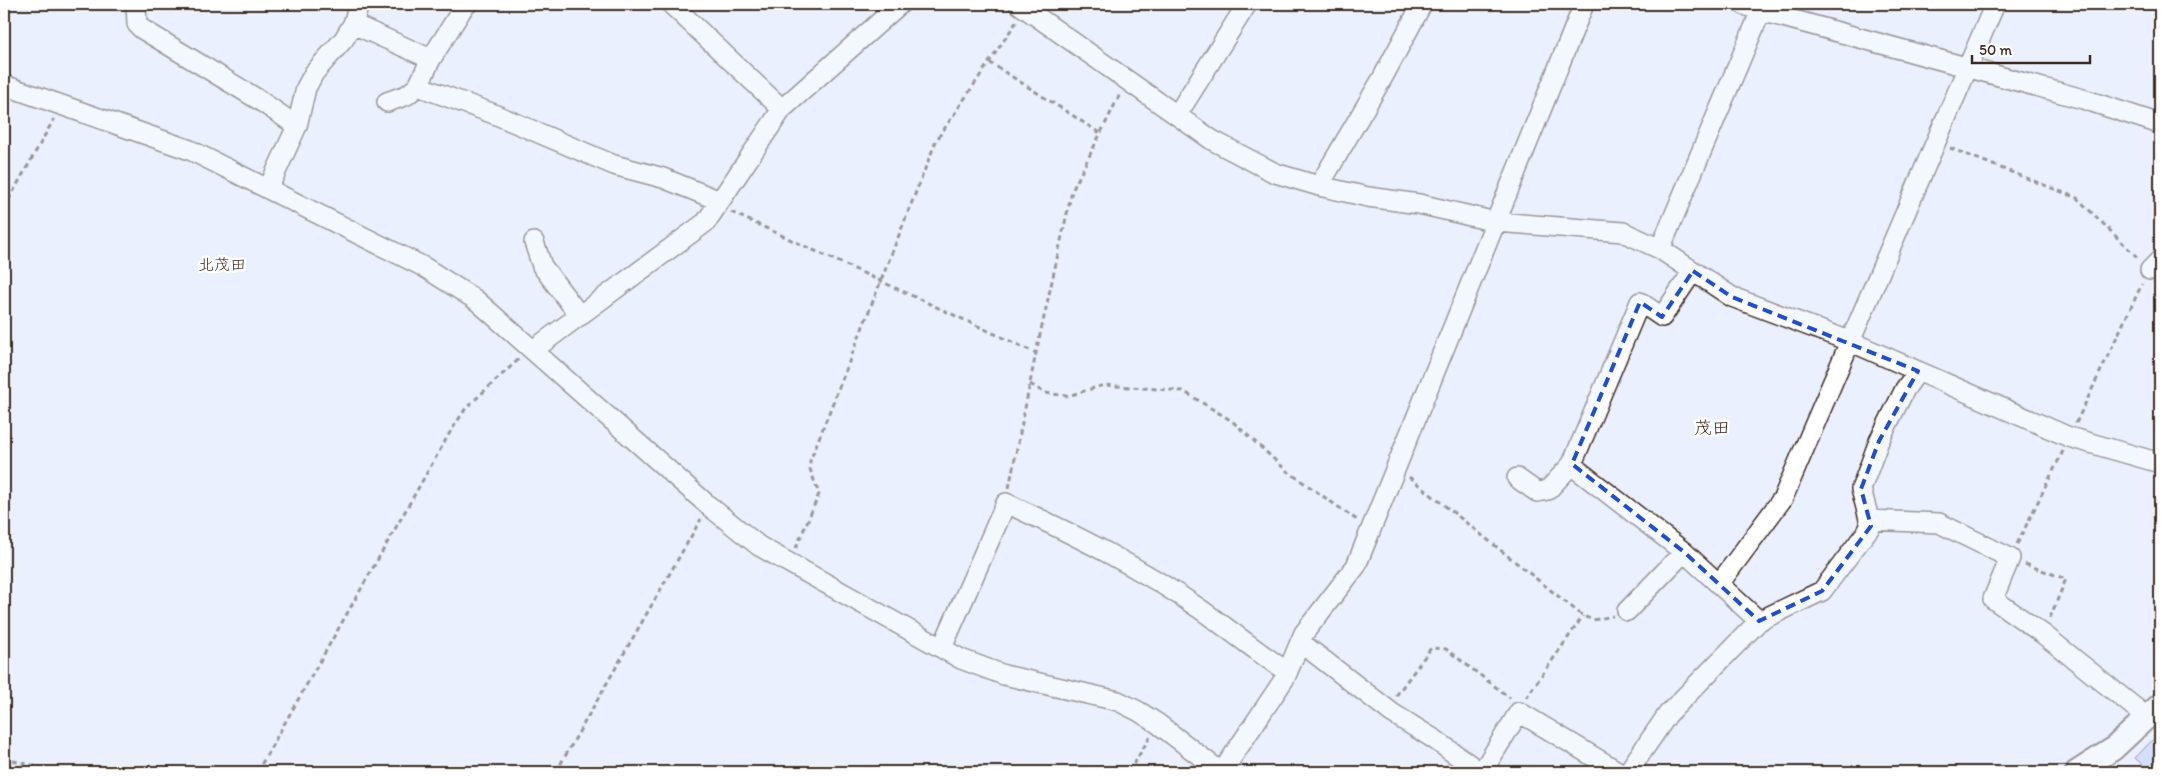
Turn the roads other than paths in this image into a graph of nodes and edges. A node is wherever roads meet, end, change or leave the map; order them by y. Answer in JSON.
{"nodes":[{"id":1,"x":136,"y":4,"type":"edge"},
{"id":2,"x":360,"y":4,"type":"edge"},
{"id":3,"x":467,"y":4,"type":"edge"},
{"id":4,"x":671,"y":4,"type":"edge"},
{"id":5,"x":900,"y":4,"type":"edge"},
{"id":6,"x":1247,"y":4,"type":"edge"},
{"id":7,"x":1422,"y":4,"type":"edge"},
{"id":8,"x":1584,"y":4,"type":"edge"},
{"id":9,"x":1742,"y":4,"type":"edge"},
{"id":10,"x":1995,"y":4,"type":"edge"},
{"id":11,"x":1022,"y":6,"type":"edge"},
{"id":12,"x":1762,"y":8,"type":"edge"},
{"id":13,"x":353,"y":24,"type":"junction"},
{"id":14,"x":431,"y":60,"type":"junction"},
{"id":15,"x":1967,"y":69,"type":"junction"},
{"id":16,"x":4,"y":85,"type":"edge"},
{"id":17,"x":418,"y":86,"type":"junction"},
{"id":18,"x":387,"y":102,"type":"dead end"},
{"id":19,"x":782,"y":109,"type":"junction"},
{"id":20,"x":1178,"y":116,"type":"junction"},
{"id":21,"x":2160,"y":124,"type":"edge"},
{"id":22,"x":297,"y":126,"type":"junction"},
{"id":23,"x":1319,"y":186,"type":"junction"},
{"id":24,"x":268,"y":189,"type":"junction"},
{"id":25,"x":719,"y":203,"type":"junction"},
{"id":26,"x":1496,"y":222,"type":"junction"},
{"id":27,"x":534,"y":242,"type":"dead end"},
{"id":28,"x":1660,"y":249,"type":"junction"},
{"id":29,"x":1693,"y":271,"type":"junction"},
{"id":30,"x":580,"y":316,"type":"junction"},
{"id":31,"x":1849,"y":341,"type":"junction"},
{"id":32,"x":533,"y":350,"type":"junction"},
{"id":33,"x":1918,"y":371,"type":"junction"},
{"id":34,"x":2160,"y":463,"type":"edge"},
{"id":35,"x":1572,"y":464,"type":"junction"},
{"id":36,"x":1517,"y":478,"type":"dead end"},
{"id":37,"x":1869,"y":520,"type":"junction"},
{"id":38,"x":1684,"y":552,"type":"junction"},
{"id":39,"x":1719,"y":584,"type":"junction"},
{"id":40,"x":1627,"y":611,"type":"road end"},
{"id":41,"x":1759,"y":621,"type":"junction"},
{"id":42,"x":1300,"y":642,"type":"junction"},
{"id":43,"x":942,"y":648,"type":"junction"},
{"id":44,"x":1287,"y":672,"type":"junction"},
{"id":45,"x":2154,"y":712,"type":"edge"},
{"id":46,"x":1222,"y":772,"type":"edge"},
{"id":47,"x":1481,"y":772,"type":"edge"},
{"id":48,"x":1619,"y":772,"type":"edge"},
{"id":49,"x":1628,"y":772,"type":"edge"},
{"id":50,"x":2077,"y":772,"type":"edge"}],
"edges":[{"from":1,"to":22,"type":"street"},
{"from":2,"to":13,"type":"street"},
{"from":3,"to":14,"type":"street"},
{"from":4,"to":19,"type":"street"},
{"from":5,"to":19,"type":"street"},
{"from":6,"to":20,"type":"street"},
{"from":7,"to":23,"type":"street"},
{"from":8,"to":26,"type":"street"},
{"from":9,"to":12,"type":"street"},
{"from":10,"to":15,"type":"street"},
{"from":11,"to":20,"type":"street"},
{"from":12,"to":15,"type":"street"},
{"from":12,"to":28,"type":"street"},
{"from":13,"to":14,"type":"street"},
{"from":13,"to":22,"type":"street"},
{"from":14,"to":17,"type":"street"},
{"from":15,"to":21,"type":"street"},
{"from":15,"to":31,"type":"street"},
{"from":16,"to":24,"type":"street"},
{"from":17,"to":18,"type":"street"},
{"from":17,"to":25,"type":"street"},
{"from":19,"to":25,"type":"street"},
{"from":20,"to":23,"type":"street"},
{"from":22,"to":24,"type":"street"},
{"from":23,"to":26,"type":"street"},
{"from":24,"to":32,"type":"street"},
{"from":25,"to":30,"type":"street"},
{"from":26,"to":28,"type":"street"},
{"from":26,"to":42,"type":"street"},
{"from":27,"to":30,"type":"street"},
{"from":28,"to":29,"type":"street"},
{"from":29,"to":31,"type":"street"},
{"from":29,"to":35,"type":"street"},
{"from":30,"to":32,"type":"street"},
{"from":31,"to":33,"type":"street"},
{"from":31,"to":39,"type":"street"},
{"from":32,"to":43,"type":"street"},
{"from":33,"to":34,"type":"street"},
{"from":33,"to":37,"type":"street"},
{"from":35,"to":36,"type":"street"},
{"from":35,"to":38,"type":"street"},
{"from":37,"to":41,"type":"street"},
{"from":37,"to":45,"type":"street"},
{"from":38,"to":39,"type":"street"},
{"from":38,"to":40,"type":"street"},
{"from":39,"to":41,"type":"street"},
{"from":41,"to":49,"type":"street"},
{"from":42,"to":44,"type":"street"},
{"from":42,"to":47,"type":"street"},
{"from":43,"to":44,"type":"street"},
{"from":43,"to":46,"type":"street"},
{"from":44,"to":46,"type":"street"},
{"from":45,"to":50,"type":"main road"},
{"from":47,"to":48,"type":"street"}]}
